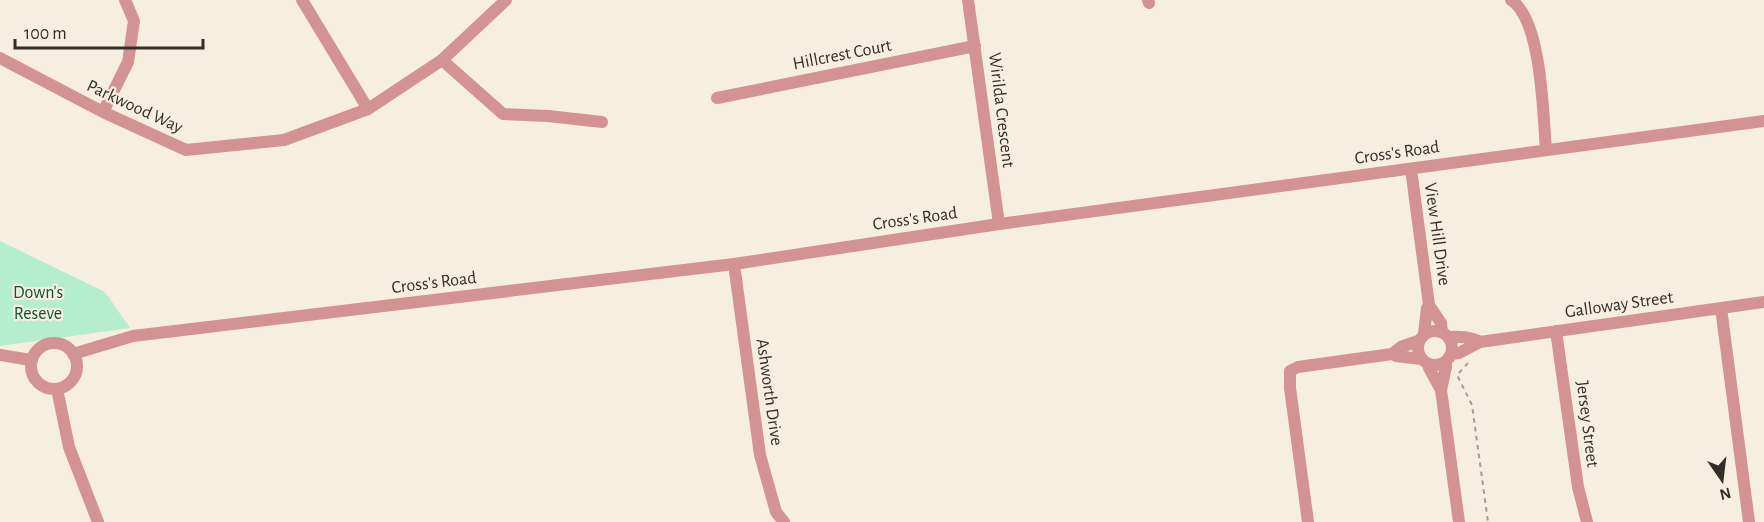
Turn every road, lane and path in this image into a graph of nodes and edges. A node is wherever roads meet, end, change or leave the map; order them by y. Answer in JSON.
{"nodes":[{"id":1,"x":125,"y":0,"type":"edge"},
{"id":2,"x":302,"y":0,"type":"edge"},
{"id":3,"x":505,"y":0,"type":"edge"},
{"id":4,"x":968,"y":0,"type":"edge"},
{"id":5,"x":1512,"y":0,"type":"edge"},
{"id":6,"x":975,"y":46,"type":"junction"},
{"id":7,"x":0,"y":58,"type":"edge"},
{"id":8,"x":441,"y":60,"type":"junction"},
{"id":9,"x":717,"y":98,"type":"dead end"},
{"id":10,"x":368,"y":109,"type":"junction"},
{"id":11,"x":103,"y":112,"type":"junction"},
{"id":12,"x":1764,"y":121,"type":"edge"},
{"id":13,"x":602,"y":122,"type":"dead end"},
{"id":14,"x":1546,"y":150,"type":"junction"},
{"id":15,"x":1411,"y":169,"type":"junction"},
{"id":16,"x":999,"y":224,"type":"junction"},
{"id":17,"x":734,"y":264,"type":"junction"},
{"id":18,"x":1764,"y":302,"type":"edge"},
{"id":19,"x":1429,"y":305,"type":"junction"},
{"id":20,"x":1721,"y":308,"type":"junction"},
{"id":21,"x":1556,"y":331,"type":"junction"},
{"id":22,"x":1445,"y":335,"type":"junction"},
{"id":23,"x":1421,"y":337,"type":"junction"},
{"id":24,"x":1480,"y":342,"type":"junction"},
{"id":25,"x":73,"y":354,"type":"junction"},
{"id":26,"x":1392,"y":354,"type":"junction"},
{"id":27,"x":0,"y":355,"type":"edge"},
{"id":28,"x":1448,"y":358,"type":"junction"},
{"id":29,"x":32,"y":360,"type":"junction"},
{"id":30,"x":1470,"y":360,"type":"dead end"},
{"id":31,"x":1425,"y":361,"type":"junction"},
{"id":32,"x":57,"y":389,"type":"junction"},
{"id":33,"x":1441,"y":390,"type":"junction"},
{"id":34,"x":98,"y":522,"type":"edge"},
{"id":35,"x":784,"y":522,"type":"edge"},
{"id":36,"x":1308,"y":522,"type":"edge"},
{"id":37,"x":1459,"y":522,"type":"edge"},
{"id":38,"x":1488,"y":522,"type":"edge"},
{"id":39,"x":1587,"y":522,"type":"edge"},
{"id":40,"x":1749,"y":522,"type":"edge"}],
"edges":[{"from":1,"to":11,"type":"street"},
{"from":2,"to":10,"type":"street"},
{"from":3,"to":8,"type":"street","name":"Parkwood Way"},
{"from":4,"to":6,"type":"street","name":"Wirilda Crescent"},
{"from":5,"to":14,"type":"street"},
{"from":6,"to":9,"type":"street","name":"Hillcrest Court"},
{"from":6,"to":16,"type":"street","name":"Wirilda Crescent"},
{"from":7,"to":11,"type":"street","name":"Parkwood Way"},
{"from":8,"to":10,"type":"street","name":"Parkwood Way"},
{"from":8,"to":13,"type":"street"},
{"from":10,"to":11,"type":"street","name":"Parkwood Way"},
{"from":12,"to":14,"type":"street","name":"Cross's Road"},
{"from":14,"to":15,"type":"street","name":"Cross's Road"},
{"from":15,"to":16,"type":"street","name":"Cross's Road"},
{"from":15,"to":19,"type":"street","name":"View Hill Drive"},
{"from":16,"to":17,"type":"street","name":"Cross's Road"},
{"from":17,"to":25,"type":"street","name":"Cross's Road"},
{"from":17,"to":35,"type":"street","name":"Ashworth Drive"},
{"from":18,"to":20,"type":"street","name":"Galloway Street"},
{"from":19,"to":22,"type":"street","name":"View Hill Drive"},
{"from":19,"to":23,"type":"street","name":"View Hill Drive"},
{"from":20,"to":21,"type":"street","name":"Galloway Street"},
{"from":20,"to":40,"type":"street"},
{"from":21,"to":24,"type":"street","name":"Galloway Street"},
{"from":21,"to":39,"type":"street","name":"Jersey Street"},
{"from":22,"to":23,"type":"street"},
{"from":22,"to":24,"type":"street","name":"Galloway Street"},
{"from":22,"to":28,"type":"street"},
{"from":23,"to":26,"type":"street"},
{"from":23,"to":31,"type":"street"},
{"from":24,"to":28,"type":"street","name":"Galloway Street"},
{"from":25,"to":29,"type":"street"},
{"from":25,"to":32,"type":"street"},
{"from":26,"to":31,"type":"street"},
{"from":26,"to":36,"type":"street"},
{"from":27,"to":29,"type":"street"},
{"from":28,"to":31,"type":"street"},
{"from":28,"to":33,"type":"street"},
{"from":29,"to":32,"type":"street"},
{"from":30,"to":38,"type":"path"},
{"from":31,"to":33,"type":"street"},
{"from":32,"to":34,"type":"street"},
{"from":33,"to":37,"type":"street"}]}
